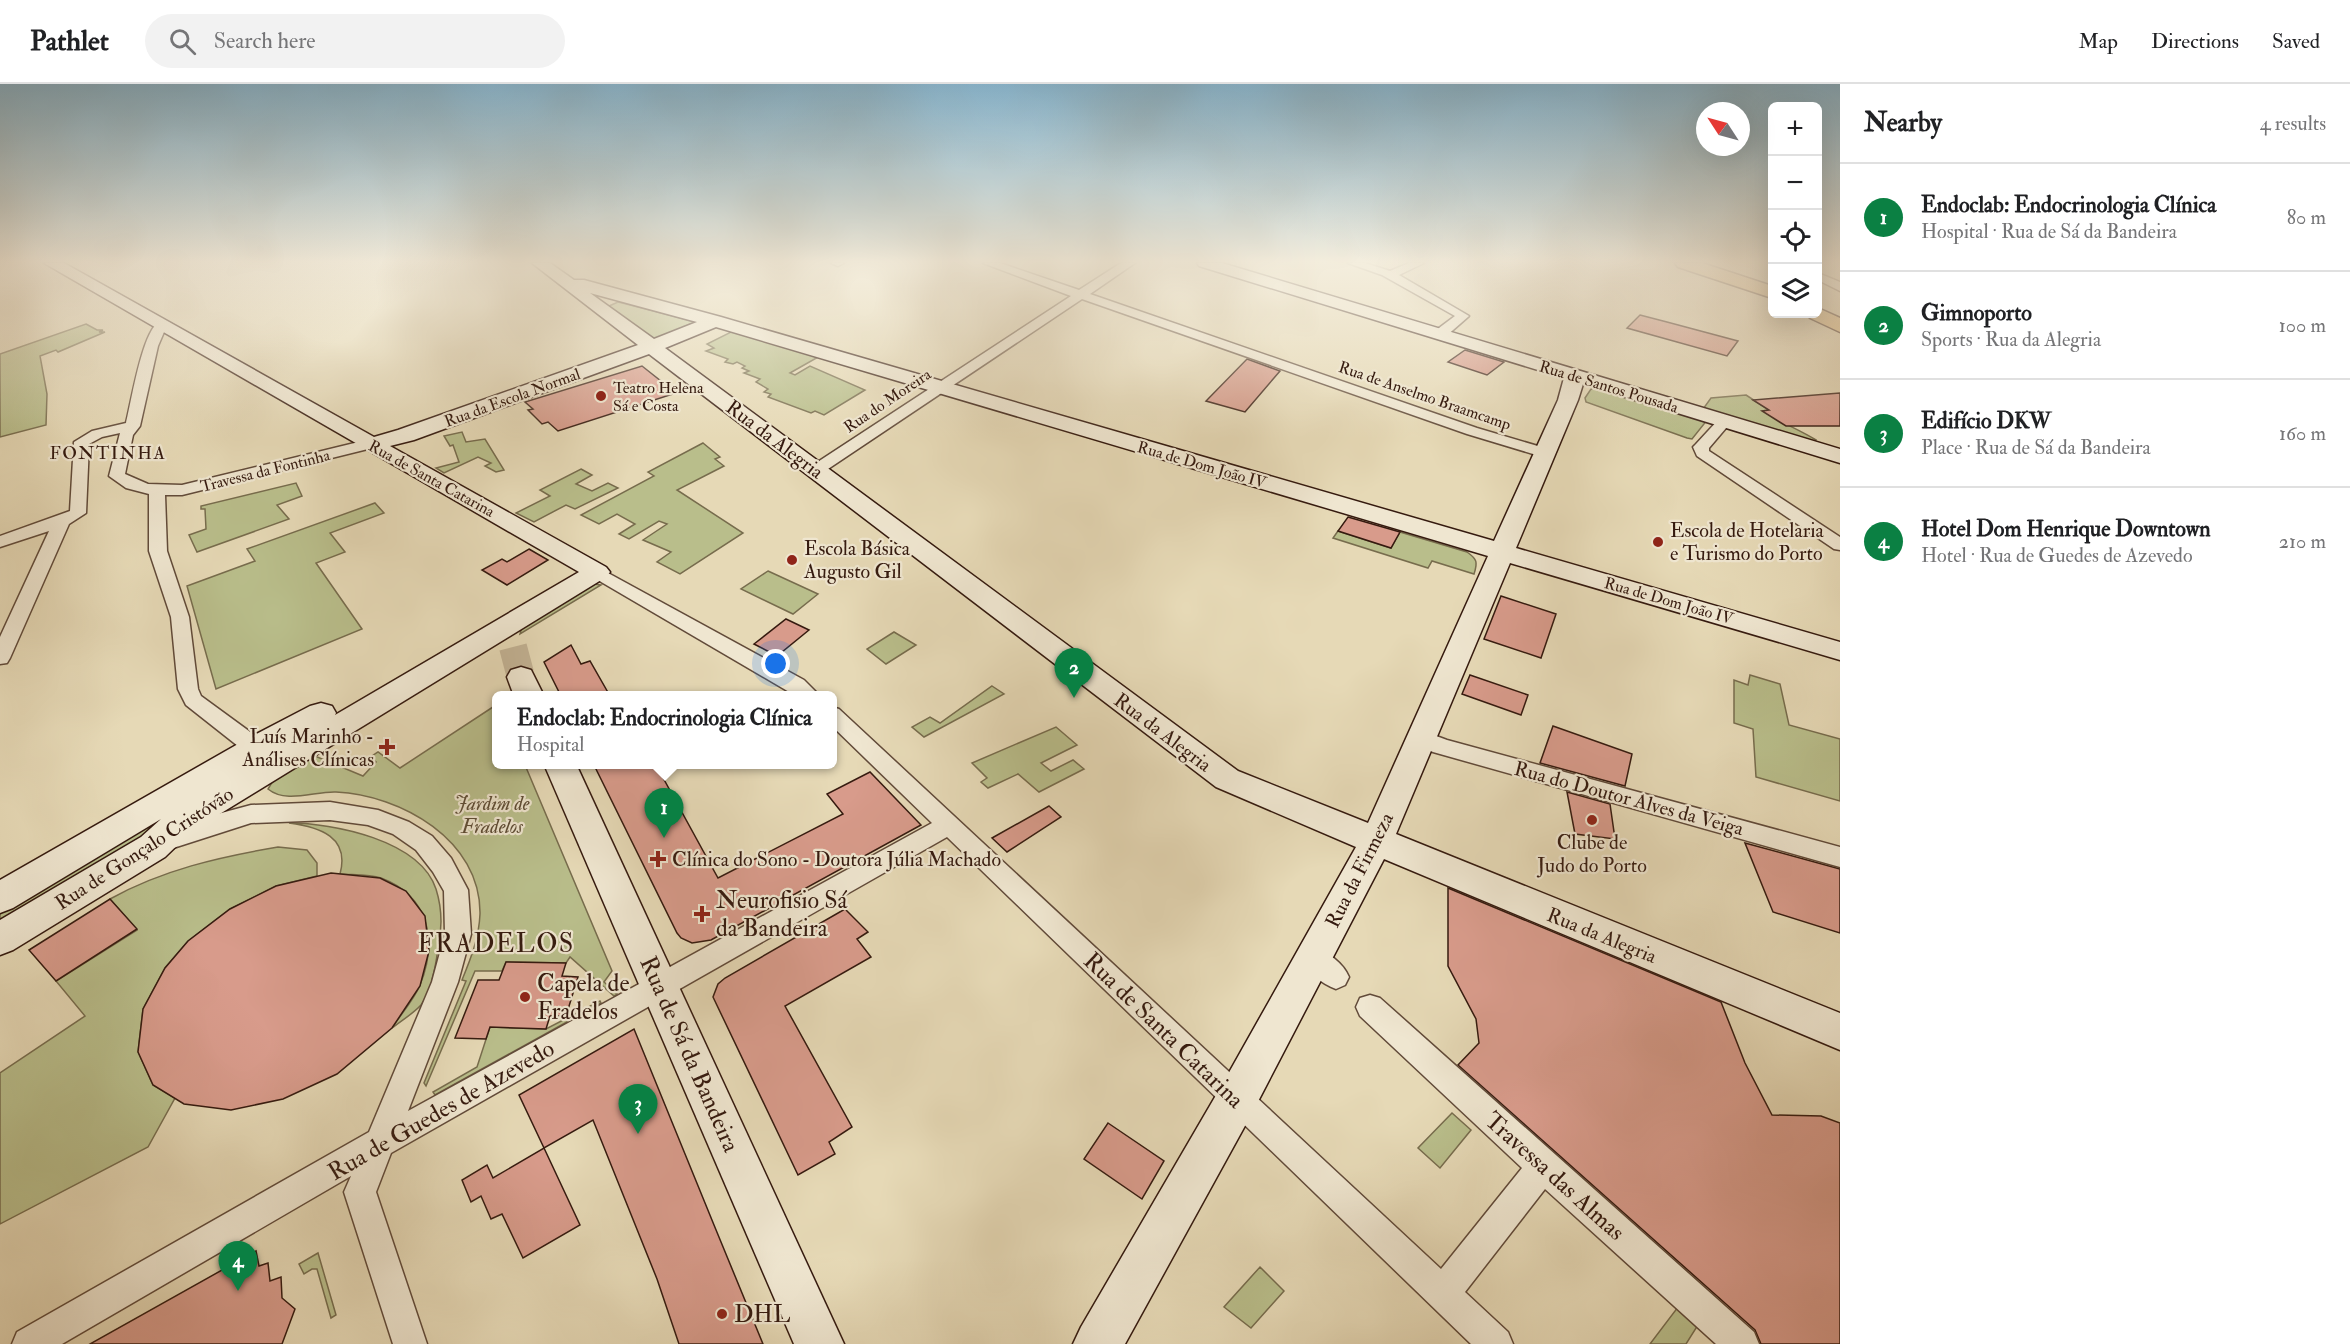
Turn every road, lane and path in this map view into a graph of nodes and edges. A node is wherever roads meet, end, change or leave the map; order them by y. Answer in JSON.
{"nodes":[{"id":1,"x":155,"y":322,"type":"edge"},
{"id":2,"x":619,"y":322,"type":"edge"},
{"id":3,"x":713,"y":322,"type":"edge"},
{"id":4,"x":718,"y":322,"type":"edge"},
{"id":5,"x":1040,"y":322,"type":"edge"},
{"id":6,"x":1159,"y":322,"type":"edge"},
{"id":7,"x":1400,"y":322,"type":"edge"},
{"id":8,"x":1456,"y":322,"type":"edge"},
{"id":9,"x":161,"y":325,"type":"junction"},
{"id":10,"x":1440,"y":334,"type":"junction"},
{"id":11,"x":651,"y":347,"type":"junction"},
{"id":12,"x":1575,"y":376,"type":"junction"},
{"id":13,"x":938,"y":387,"type":"junction"},
{"id":14,"x":1725,"y":421,"type":"junction"},
{"id":15,"x":133,"y":426,"type":"junction"},
{"id":16,"x":371,"y":444,"type":"junction"},
{"id":17,"x":1544,"y":452,"type":"junction"},
{"id":18,"x":1840,"y":456,"type":"edge"},
{"id":19,"x":816,"y":470,"type":"junction"},
{"id":20,"x":157,"y":492,"type":"junction"},
{"id":21,"x":62,"y":521,"type":"junction"},
{"id":22,"x":0,"y":542,"type":"edge"},
{"id":23,"x":1840,"y":545,"type":"edge"},
{"id":24,"x":561,"y":551,"type":"junction"},
{"id":25,"x":1502,"y":551,"type":"junction"},
{"id":26,"x":597,"y":572,"type":"junction"},
{"id":27,"x":446,"y":640,"type":"junction"},
{"id":28,"x":502,"y":642,"type":"junction"},
{"id":29,"x":1840,"y":651,"type":"edge"},
{"id":30,"x":0,"y":658,"type":"edge"},
{"id":31,"x":804,"y":691,"type":"edge"},
{"id":32,"x":837,"y":719,"type":"edge"},
{"id":33,"x":1420,"y":738,"type":"junction"},
{"id":34,"x":256,"y":748,"type":"junction"},
{"id":35,"x":562,"y":769,"type":"edge"},
{"id":36,"x":243,"y":801,"type":"junction"},
{"id":37,"x":949,"y":825,"type":"junction"},
{"id":38,"x":1376,"y":842,"type":"junction"},
{"id":39,"x":1840,"y":857,"type":"edge"},
{"id":40,"x":0,"y":898,"type":"edge"},
{"id":41,"x":0,"y":939,"type":"edge"},
{"id":42,"x":660,"y":986,"type":"junction"},
{"id":43,"x":1370,"y":1007,"type":"dead end"},
{"id":44,"x":1840,"y":1032,"type":"edge"},
{"id":45,"x":1237,"y":1099,"type":"junction"},
{"id":46,"x":377,"y":1146,"type":"junction"},
{"id":47,"x":1543,"y":1166,"type":"junction"},
{"id":48,"x":1443,"y":1294,"type":"junction"},
{"id":49,"x":29,"y":1344,"type":"edge"},
{"id":50,"x":410,"y":1344,"type":"edge"},
{"id":51,"x":819,"y":1344,"type":"edge"},
{"id":52,"x":1098,"y":1344,"type":"edge"},
{"id":53,"x":1496,"y":1344,"type":"edge"},
{"id":54,"x":1742,"y":1344,"type":"edge"}],
"edges":[{"from":1,"to":9,"type":"main road","name":"Rua de Santa Catarina"},
{"from":2,"to":11,"type":"main road","name":"Rua da Alegria"},
{"from":3,"to":11,"type":"main road","name":"Rua da Escola Normal"},
{"from":4,"to":13,"type":"main road","name":"Rua de Dom João IV"},
{"from":5,"to":13,"type":"street","name":"Rua do Moreira"},
{"from":6,"to":17,"type":"street","name":"Rua de Anselmo Braamcamp"},
{"from":7,"to":10,"type":"main road","name":"Rua de Santos Pousada"},
{"from":8,"to":10,"type":"street"},
{"from":9,"to":15,"type":"street"},
{"from":9,"to":16,"type":"main road","name":"Rua de Santa Catarina"},
{"from":10,"to":12,"type":"main road","name":"Rua de Santos Pousada"},
{"from":11,"to":16,"type":"main road","name":"Rua da Escola Normal"},
{"from":11,"to":19,"type":"main road","name":"Rua da Alegria"},
{"from":12,"to":14,"type":"main road","name":"Rua de Santos Pousada"},
{"from":12,"to":17,"type":"main road","name":"Rua da Firmeza"},
{"from":13,"to":19,"type":"street","name":"Rua do Moreira"},
{"from":13,"to":25,"type":"main road","name":"Rua de Dom João IV"},
{"from":14,"to":18,"type":"main road","name":"Rua de Santos Pousada"},
{"from":14,"to":23,"type":"street"},
{"from":15,"to":20,"type":"street"},
{"from":15,"to":21,"type":"street"},
{"from":16,"to":20,"type":"street","name":"Travessa da Fontinha"},
{"from":16,"to":24,"type":"main road","name":"Rua de Santa Catarina"},
{"from":17,"to":25,"type":"main road","name":"Rua da Firmeza"},
{"from":19,"to":38,"type":"main road","name":"Rua da Alegria"},
{"from":20,"to":34,"type":"street"},
{"from":21,"to":22,"type":"street"},
{"from":21,"to":30,"type":"street"},
{"from":24,"to":26,"type":"main road","name":"Rua de Santa Catarina"},
{"from":24,"to":27,"type":"main road","name":"Rua de Gonçalo Cristóvão"},
{"from":25,"to":29,"type":"main road","name":"Rua de Dom João IV"},
{"from":25,"to":33,"type":"main road","name":"Rua da Firmeza"},
{"from":26,"to":28,"type":"main road","name":"Rua de Gonçalo Cristóvão"},
{"from":26,"to":31,"type":"street","name":"Rua de Santa Catarina"},
{"from":27,"to":28,"type":"main road"},
{"from":27,"to":34,"type":"main road","name":"Rua de Gonçalo Cristóvão"},
{"from":28,"to":36,"type":"main road","name":"Rua de Gonçalo Cristóvão"},
{"from":32,"to":37,"type":"street","name":"Rua de Santa Catarina"},
{"from":33,"to":38,"type":"main road","name":"Rua da Firmeza"},
{"from":33,"to":39,"type":"street","name":"Rua do Doutor Alves da Veiga"},
{"from":34,"to":36,"type":"street"},
{"from":34,"to":40,"type":"main road","name":"Rua de Gonçalo Cristóvão"},
{"from":35,"to":42,"type":"main road","name":"Rua de Sá da Bandeira"},
{"from":36,"to":41,"type":"main road","name":"Rua de Gonçalo Cristóvão"},
{"from":36,"to":46,"type":"street"},
{"from":37,"to":42,"type":"street","name":"Rua de Guedes de Azevedo"},
{"from":37,"to":45,"type":"street","name":"Rua de Santa Catarina"},
{"from":38,"to":44,"type":"main road","name":"Rua da Alegria"},
{"from":38,"to":45,"type":"main road","name":"Rua da Firmeza"},
{"from":42,"to":46,"type":"street","name":"Rua de Guedes de Azevedo"},
{"from":42,"to":51,"type":"main road","name":"Rua de Sá da Bandeira"},
{"from":43,"to":47,"type":"street","name":"Travessa das Almas"},
{"from":45,"to":48,"type":"street","name":"Rua de Santa Catarina"},
{"from":45,"to":52,"type":"main road","name":"Rua da Firmeza"},
{"from":46,"to":49,"type":"street","name":"Rua de Guedes de Azevedo"},
{"from":46,"to":50,"type":"street"},
{"from":47,"to":48,"type":"street"},
{"from":47,"to":54,"type":"street","name":"Travessa das Almas"},
{"from":48,"to":53,"type":"street","name":"Rua de Santa Catarina"}]}
